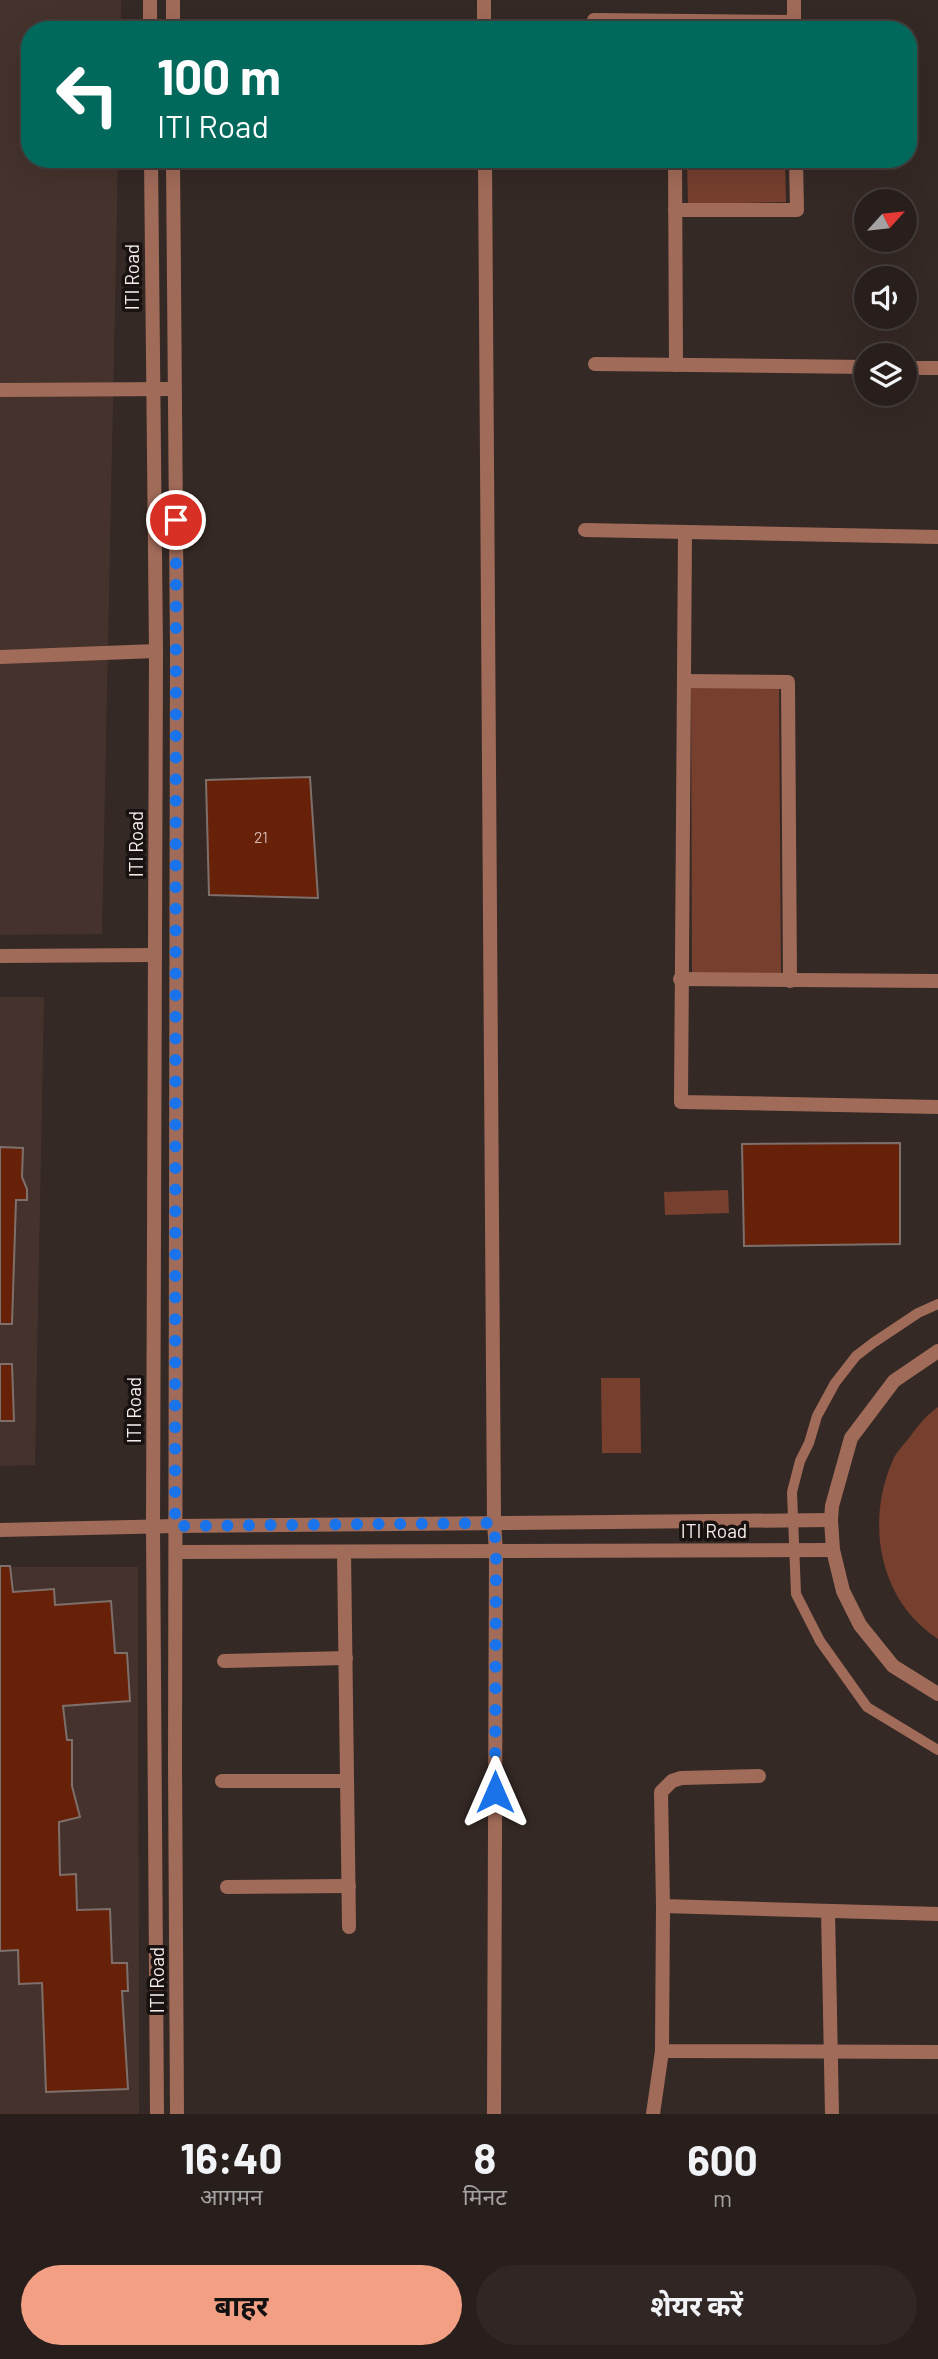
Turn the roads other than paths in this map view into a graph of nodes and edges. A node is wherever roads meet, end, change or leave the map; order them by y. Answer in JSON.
{"nodes":[{"id":1,"x":150,"y":0,"type":"edge"},
{"id":2,"x":173,"y":0,"type":"edge"},
{"id":3,"x":484,"y":0,"type":"edge"},
{"id":4,"x":794,"y":0,"type":"edge"},
{"id":5,"x":594,"y":20,"type":"dead end"},
{"id":6,"x":150,"y":21,"type":"edge"},
{"id":7,"x":173,"y":21,"type":"edge"},
{"id":8,"x":484,"y":21,"type":"edge"},
{"id":9,"x":610,"y":21,"type":"edge"},
{"id":10,"x":794,"y":21,"type":"edge"},
{"id":11,"x":151,"y":168,"type":"edge"},
{"id":12,"x":173,"y":168,"type":"edge"},
{"id":13,"x":485,"y":168,"type":"edge"},
{"id":14,"x":675,"y":168,"type":"edge"},
{"id":15,"x":796,"y":168,"type":"edge"},
{"id":16,"x":675,"y":210,"type":"junction"},
{"id":17,"x":595,"y":364,"type":"dead end"},
{"id":18,"x":676,"y":365,"type":"junction"},
{"id":19,"x":854,"y":367,"type":"edge"},
{"id":20,"x":917,"y":368,"type":"edge"},
{"id":21,"x":938,"y":368,"type":"edge"},
{"id":22,"x":152,"y":389,"type":"junction"},
{"id":23,"x":174,"y":389,"type":"junction"},
{"id":24,"x":0,"y":390,"type":"edge"},
{"id":25,"x":585,"y":530,"type":"dead end"},
{"id":26,"x":685,"y":533,"type":"junction"},
{"id":27,"x":938,"y":537,"type":"edge"},
{"id":28,"x":156,"y":651,"type":"junction"},
{"id":29,"x":0,"y":657,"type":"edge"},
{"id":30,"x":684,"y":681,"type":"junction"},
{"id":31,"x":155,"y":955,"type":"junction"},
{"id":32,"x":0,"y":956,"type":"edge"},
{"id":33,"x":680,"y":979,"type":"junction"},
{"id":34,"x":790,"y":981,"type":"junction"},
{"id":35,"x":938,"y":981,"type":"edge"},
{"id":36,"x":938,"y":1107,"type":"edge"},
{"id":37,"x":938,"y":1304,"type":"edge"},
{"id":38,"x":938,"y":1351,"type":"edge"},
{"id":39,"x":792,"y":1519,"type":"junction"},
{"id":40,"x":831,"y":1520,"type":"junction"},
{"id":41,"x":494,"y":1523,"type":"junction"},
{"id":42,"x":175,"y":1526,"type":"junction"},
{"id":43,"x":153,"y":1528,"type":"junction"},
{"id":44,"x":0,"y":1530,"type":"edge"},
{"id":45,"x":796,"y":1550,"type":"junction"},
{"id":46,"x":833,"y":1550,"type":"junction"},
{"id":47,"x":496,"y":1551,"type":"junction"},
{"id":48,"x":176,"y":1552,"type":"junction"},
{"id":49,"x":344,"y":1552,"type":"junction"},
{"id":50,"x":346,"y":1658,"type":"junction"},
{"id":51,"x":224,"y":1661,"type":"dead end"},
{"id":52,"x":938,"y":1694,"type":"edge"},
{"id":53,"x":938,"y":1750,"type":"edge"},
{"id":54,"x":759,"y":1776,"type":"dead end"},
{"id":55,"x":222,"y":1781,"type":"dead end"},
{"id":56,"x":347,"y":1781,"type":"junction"},
{"id":57,"x":349,"y":1886,"type":"junction"},
{"id":58,"x":227,"y":1887,"type":"dead end"},
{"id":59,"x":663,"y":1906,"type":"junction"},
{"id":60,"x":828,"y":1911,"type":"junction"},
{"id":61,"x":938,"y":1914,"type":"edge"},
{"id":62,"x":349,"y":1927,"type":"dead end"},
{"id":63,"x":830,"y":2050,"type":"junction"},
{"id":64,"x":662,"y":2051,"type":"junction"},
{"id":65,"x":938,"y":2052,"type":"edge"},
{"id":66,"x":157,"y":2114,"type":"edge"},
{"id":67,"x":177,"y":2114,"type":"edge"},
{"id":68,"x":494,"y":2114,"type":"edge"},
{"id":69,"x":653,"y":2114,"type":"edge"},
{"id":70,"x":832,"y":2114,"type":"edge"}],
"edges":[{"from":1,"to":6,"type":"street"},
{"from":2,"to":7,"type":"street"},
{"from":3,"to":8,"type":"street"},
{"from":4,"to":10,"type":"street"},
{"from":5,"to":9,"type":"street"},
{"from":11,"to":22,"type":"street","name":"ITI Road"},
{"from":12,"to":23,"type":"street","name":"ITI Road"},
{"from":13,"to":41,"type":"street"},
{"from":14,"to":16,"type":"street"},
{"from":15,"to":16,"type":"street"},
{"from":16,"to":18,"type":"street"},
{"from":17,"to":18,"type":"street"},
{"from":18,"to":19,"type":"street"},
{"from":20,"to":21,"type":"street"},
{"from":22,"to":23,"type":"street"},
{"from":22,"to":24,"type":"street"},
{"from":22,"to":28,"type":"street","name":"ITI Road"},
{"from":23,"to":42,"type":"street","name":"ITI Road"},
{"from":25,"to":26,"type":"street"},
{"from":26,"to":27,"type":"street"},
{"from":26,"to":30,"type":"street"},
{"from":28,"to":29,"type":"street"},
{"from":28,"to":31,"type":"street","name":"ITI Road"},
{"from":30,"to":33,"type":"street"},
{"from":30,"to":34,"type":"street"},
{"from":31,"to":32,"type":"street"},
{"from":31,"to":43,"type":"street","name":"ITI Road"},
{"from":33,"to":34,"type":"street"},
{"from":33,"to":36,"type":"street"},
{"from":34,"to":35,"type":"street"},
{"from":37,"to":39,"type":"lane"},
{"from":38,"to":40,"type":"street"},
{"from":39,"to":40,"type":"street","name":"ITI Road"},
{"from":39,"to":41,"type":"street","name":"ITI Road"},
{"from":39,"to":45,"type":"lane"},
{"from":40,"to":46,"type":"street"},
{"from":41,"to":42,"type":"street","name":"ITI Road"},
{"from":41,"to":47,"type":"street"},
{"from":42,"to":43,"type":"street"},
{"from":42,"to":48,"type":"street","name":"ITI Road"},
{"from":43,"to":44,"type":"street"},
{"from":43,"to":66,"type":"street","name":"ITI Road"},
{"from":45,"to":46,"type":"street","name":"ITI Road"},
{"from":45,"to":47,"type":"street","name":"ITI Road"},
{"from":45,"to":53,"type":"lane"},
{"from":46,"to":52,"type":"street"},
{"from":47,"to":49,"type":"street","name":"ITI Road"},
{"from":47,"to":68,"type":"street"},
{"from":48,"to":49,"type":"street","name":"ITI Road"},
{"from":48,"to":67,"type":"street","name":"ITI Road"},
{"from":49,"to":50,"type":"street"},
{"from":50,"to":51,"type":"street"},
{"from":50,"to":56,"type":"street"},
{"from":54,"to":59,"type":"street"},
{"from":55,"to":56,"type":"street"},
{"from":56,"to":57,"type":"street"},
{"from":57,"to":58,"type":"street"},
{"from":57,"to":62,"type":"street"},
{"from":59,"to":60,"type":"street"},
{"from":59,"to":64,"type":"street"},
{"from":60,"to":61,"type":"street"},
{"from":60,"to":63,"type":"street"},
{"from":63,"to":64,"type":"street"},
{"from":63,"to":65,"type":"street"},
{"from":63,"to":70,"type":"street"},
{"from":64,"to":69,"type":"street"}]}
